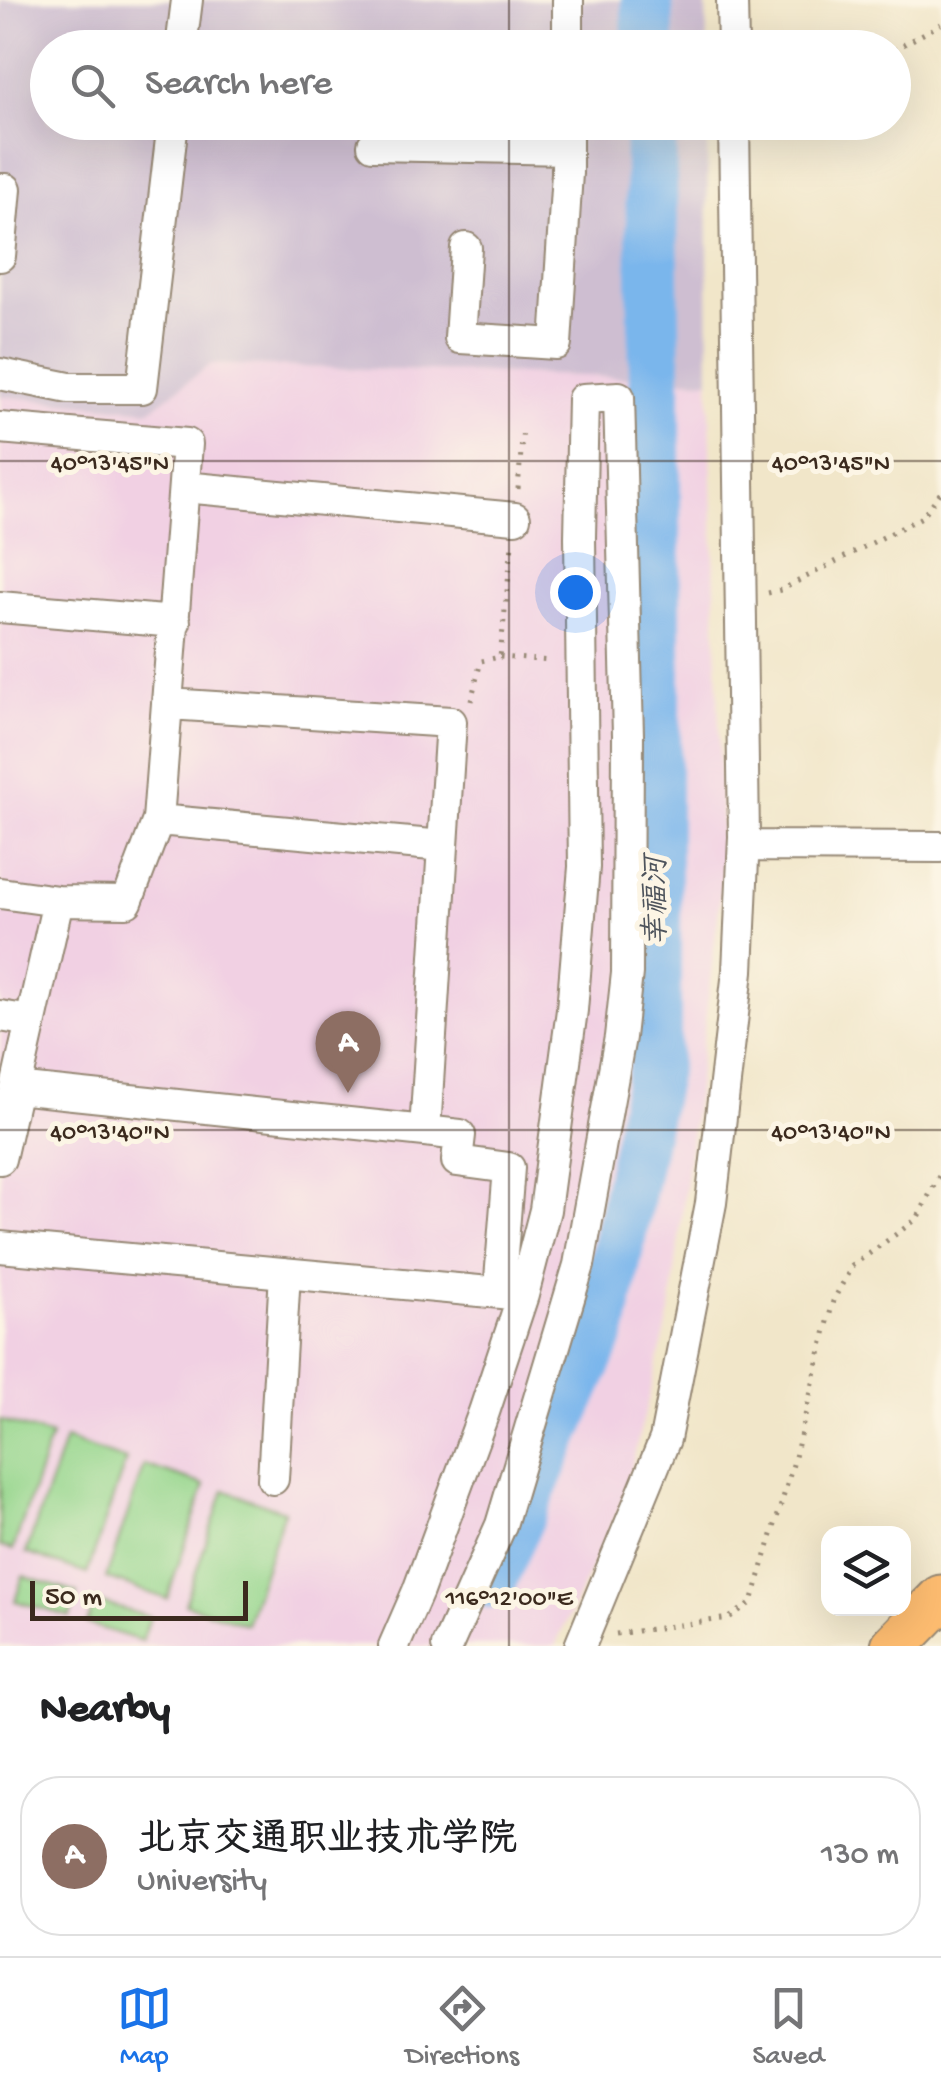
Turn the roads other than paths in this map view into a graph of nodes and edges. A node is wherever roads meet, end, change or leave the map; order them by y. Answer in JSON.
{"nodes":[{"id":1,"x":187,"y":0,"type":"edge"},
{"id":2,"x":568,"y":0,"type":"edge"},
{"id":3,"x":732,"y":0,"type":"edge"},
{"id":4,"x":184,"y":30,"type":"edge"},
{"id":5,"x":568,"y":30,"type":"edge"},
{"id":6,"x":733,"y":30,"type":"edge"},
{"id":7,"x":171,"y":140,"type":"edge"},
{"id":8,"x":734,"y":140,"type":"edge"},
{"id":9,"x":373,"y":144,"type":"dead end"},
{"id":10,"x":567,"y":148,"type":"edge"},
{"id":11,"x":0,"y":189,"type":"edge"},
{"id":12,"x":466,"y":248,"type":"dead end"},
{"id":13,"x":0,"y":256,"type":"edge"},
{"id":14,"x":0,"y":374,"type":"edge"},
{"id":15,"x":0,"y":428,"type":"edge"},
{"id":16,"x":581,"y":475,"type":"junction"},
{"id":17,"x":621,"y":475,"type":"junction"},
{"id":18,"x":184,"y":487,"type":"junction"},
{"id":19,"x":515,"y":518,"type":"road end"},
{"id":20,"x":0,"y":607,"type":"edge"},
{"id":21,"x":174,"y":622,"type":"junction"},
{"id":22,"x":625,"y":626,"type":"junction"},
{"id":23,"x":581,"y":629,"type":"junction"},
{"id":24,"x":168,"y":704,"type":"junction"},
{"id":25,"x":582,"y":788,"type":"junction"},
{"id":26,"x":628,"y":788,"type":"junction"},
{"id":27,"x":158,"y":820,"type":"junction"},
{"id":28,"x":443,"y":846,"type":"junction"},
{"id":29,"x":744,"y":846,"type":"junction"},
{"id":30,"x":941,"y":846,"type":"edge"},
{"id":31,"x":0,"y":893,"type":"edge"},
{"id":32,"x":58,"y":901,"type":"junction"},
{"id":33,"x":578,"y":937,"type":"junction"},
{"id":34,"x":627,"y":939,"type":"junction"},
{"id":35,"x":572,"y":1010,"type":"junction"},
{"id":36,"x":0,"y":1016,"type":"edge"},
{"id":37,"x":31,"y":1020,"type":"junction"},
{"id":38,"x":622,"y":1020,"type":"junction"},
{"id":39,"x":16,"y":1088,"type":"junction"},
{"id":40,"x":426,"y":1131,"type":"junction"},
{"id":41,"x":0,"y":1159,"type":"edge"},
{"id":42,"x":0,"y":1247,"type":"edge"},
{"id":43,"x":285,"y":1273,"type":"junction"},
{"id":44,"x":573,"y":1285,"type":"junction"},
{"id":45,"x":517,"y":1292,"type":"junction"},
{"id":46,"x":563,"y":1318,"type":"junction"},
{"id":47,"x":273,"y":1479,"type":"dead end"},
{"id":48,"x":941,"y":1598,"type":"edge"},
{"id":49,"x":582,"y":1642,"type":"edge"},
{"id":50,"x":394,"y":1646,"type":"edge"},
{"id":51,"x":447,"y":1646,"type":"edge"},
{"id":52,"x":894,"y":1646,"type":"edge"}],
"edges":[{"from":1,"to":4,"type":"street"},
{"from":2,"to":5,"type":"street"},
{"from":3,"to":6,"type":"street"},
{"from":7,"to":14,"type":"street"},
{"from":8,"to":29,"type":"street"},
{"from":9,"to":10,"type":"street"},
{"from":10,"to":12,"type":"street"},
{"from":11,"to":13,"type":"street"},
{"from":15,"to":18,"type":"street"},
{"from":16,"to":17,"type":"street"},
{"from":16,"to":17,"type":"street"},
{"from":16,"to":23,"type":"street"},
{"from":17,"to":22,"type":"street"},
{"from":18,"to":19,"type":"street"},
{"from":18,"to":21,"type":"street"},
{"from":20,"to":21,"type":"street"},
{"from":21,"to":24,"type":"street"},
{"from":22,"to":23,"type":"street"},
{"from":22,"to":26,"type":"street"},
{"from":23,"to":25,"type":"street"},
{"from":24,"to":27,"type":"street"},
{"from":24,"to":28,"type":"street"},
{"from":25,"to":26,"type":"street"},
{"from":25,"to":33,"type":"street"},
{"from":26,"to":34,"type":"street"},
{"from":27,"to":28,"type":"street"},
{"from":27,"to":32,"type":"street"},
{"from":28,"to":40,"type":"street"},
{"from":29,"to":30,"type":"street"},
{"from":29,"to":49,"type":"street"},
{"from":31,"to":32,"type":"street"},
{"from":32,"to":37,"type":"street"},
{"from":33,"to":34,"type":"street"},
{"from":33,"to":35,"type":"street"},
{"from":34,"to":38,"type":"street"},
{"from":35,"to":38,"type":"street"},
{"from":35,"to":45,"type":"street"},
{"from":36,"to":37,"type":"street"},
{"from":37,"to":39,"type":"street"},
{"from":38,"to":44,"type":"street"},
{"from":39,"to":40,"type":"street"},
{"from":39,"to":41,"type":"street"},
{"from":40,"to":45,"type":"street"},
{"from":42,"to":43,"type":"street"},
{"from":43,"to":45,"type":"street"},
{"from":43,"to":47,"type":"street"},
{"from":44,"to":45,"type":"street"},
{"from":44,"to":46,"type":"street"},
{"from":45,"to":46,"type":"street"},
{"from":45,"to":50,"type":"street"},
{"from":46,"to":51,"type":"street"},
{"from":48,"to":52,"type":"highway"}]}
